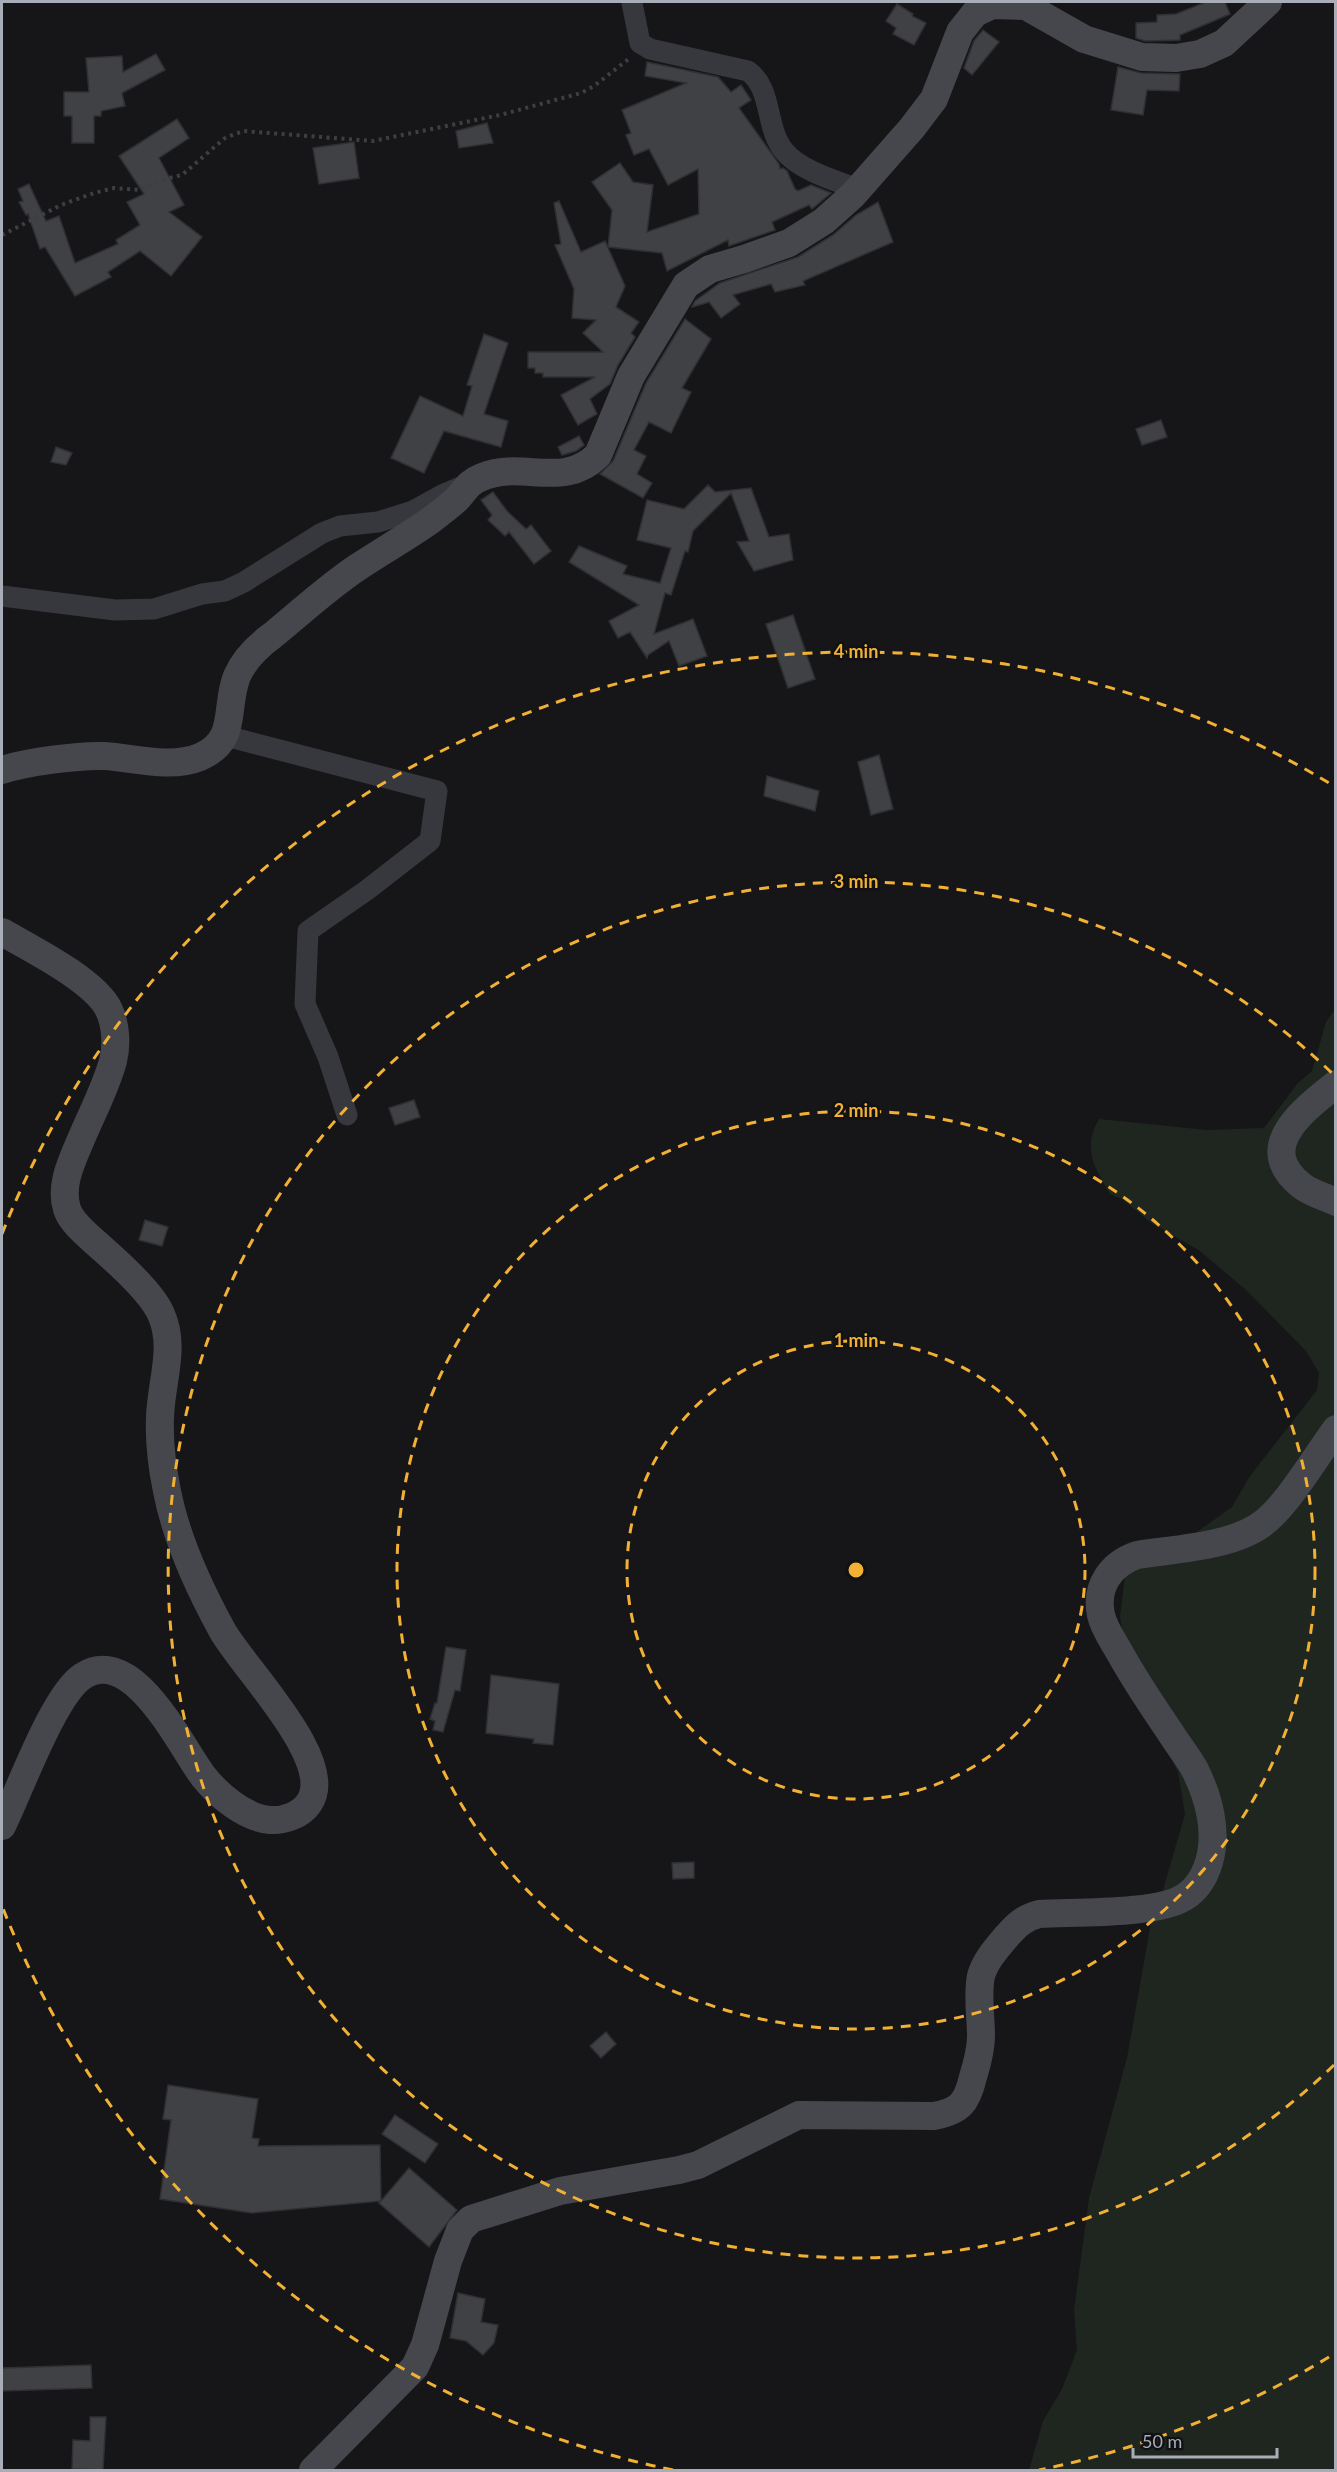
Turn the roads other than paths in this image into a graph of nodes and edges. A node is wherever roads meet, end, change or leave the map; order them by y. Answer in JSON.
{"nodes":[{"id":1,"x":1268,"y":2,"type":"edge"},
{"id":2,"x":632,"y":3,"type":"edge"},
{"id":3,"x":858,"y":189,"type":"junction"},
{"id":4,"x":466,"y":486,"type":"junction"},
{"id":5,"x":2,"y":596,"type":"edge"},
{"id":6,"x":226,"y":736,"type":"junction"},
{"id":7,"x":2,"y":770,"type":"edge"},
{"id":8,"x":2,"y":932,"type":"edge"},
{"id":9,"x":1335,"y":1084,"type":"edge"},
{"id":10,"x":347,"y":1115,"type":"dead end"},
{"id":11,"x":1335,"y":1202,"type":"edge"},
{"id":12,"x":1335,"y":1429,"type":"edge"},
{"id":13,"x":2,"y":1826,"type":"edge"},
{"id":14,"x":313,"y":2470,"type":"edge"}],
"edges":[{"from":1,"to":3,"type":"street"},
{"from":2,"to":3,"type":"street"},
{"from":3,"to":4,"type":"street"},
{"from":4,"to":5,"type":"street"},
{"from":4,"to":6,"type":"street"},
{"from":6,"to":7,"type":"street"},
{"from":6,"to":10,"type":"street"},
{"from":8,"to":13,"type":"street"},
{"from":9,"to":11,"type":"street"},
{"from":12,"to":14,"type":"street"}]}
